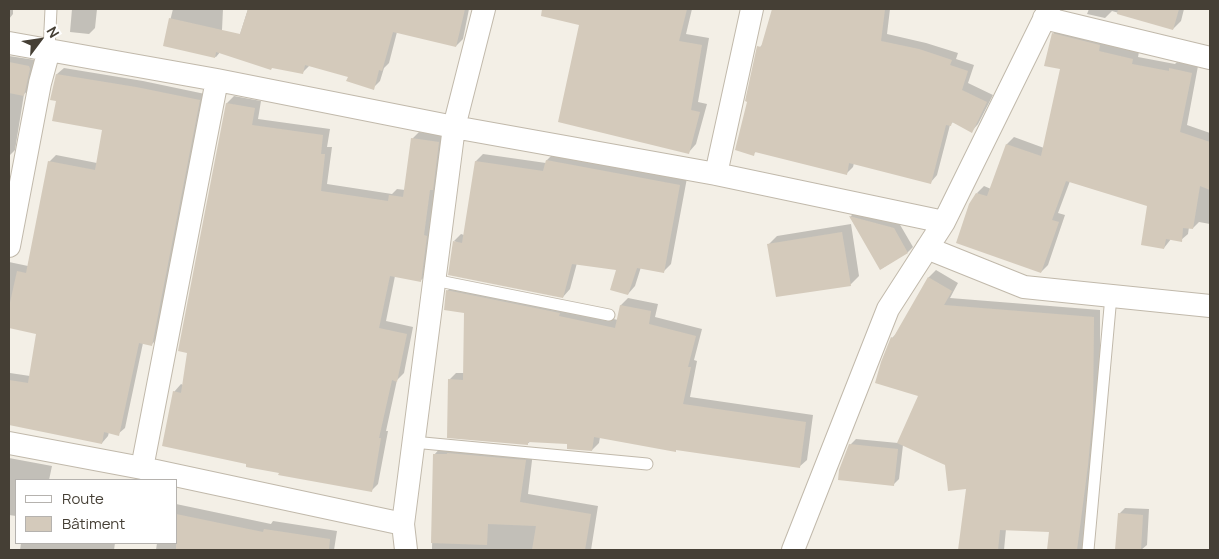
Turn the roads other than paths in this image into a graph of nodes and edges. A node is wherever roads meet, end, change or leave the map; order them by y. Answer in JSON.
{"nodes":[{"id":1,"x":51,"y":9,"type":"edge"},
{"id":2,"x":484,"y":9,"type":"edge"},
{"id":3,"x":752,"y":9,"type":"edge"},
{"id":4,"x":1046,"y":13,"type":"edge"},
{"id":5,"x":9,"y":43,"type":"edge"},
{"id":6,"x":49,"y":50,"type":"junction"},
{"id":7,"x":1210,"y":58,"type":"edge"},
{"id":8,"x":217,"y":80,"type":"junction"},
{"id":9,"x":454,"y":127,"type":"junction"},
{"id":10,"x":716,"y":174,"type":"junction"},
{"id":11,"x":944,"y":222,"type":"junction"},
{"id":12,"x":9,"y":246,"type":"edge"},
{"id":13,"x":928,"y":248,"type":"junction"},
{"id":14,"x":434,"y":280,"type":"junction"},
{"id":15,"x":1111,"y":296,"type":"junction"},
{"id":16,"x":1210,"y":306,"type":"edge"},
{"id":17,"x":609,"y":315,"type":"dead end"},
{"id":18,"x":413,"y":442,"type":"junction"},
{"id":19,"x":9,"y":443,"type":"edge"},
{"id":20,"x":647,"y":464,"type":"dead end"},
{"id":21,"x":142,"y":468,"type":"junction"},
{"id":22,"x":403,"y":524,"type":"junction"},
{"id":23,"x":406,"y":550,"type":"edge"},
{"id":24,"x":793,"y":550,"type":"edge"},
{"id":25,"x":1088,"y":550,"type":"edge"}],
"edges":[{"from":1,"to":6,"type":"lane"},
{"from":2,"to":9,"type":"street"},
{"from":3,"to":10,"type":"street"},
{"from":4,"to":7,"type":"street"},
{"from":4,"to":11,"type":"street"},
{"from":5,"to":6,"type":"street"},
{"from":6,"to":8,"type":"street"},
{"from":6,"to":12,"type":"street"},
{"from":8,"to":9,"type":"street"},
{"from":8,"to":21,"type":"street"},
{"from":9,"to":10,"type":"street"},
{"from":9,"to":14,"type":"street"},
{"from":10,"to":11,"type":"street"},
{"from":11,"to":13,"type":"street"},
{"from":13,"to":15,"type":"street"},
{"from":13,"to":24,"type":"street"},
{"from":14,"to":17,"type":"lane"},
{"from":14,"to":18,"type":"street"},
{"from":15,"to":16,"type":"street"},
{"from":15,"to":25,"type":"lane"},
{"from":18,"to":20,"type":"lane"},
{"from":18,"to":22,"type":"street"},
{"from":19,"to":21,"type":"street"},
{"from":21,"to":22,"type":"street"},
{"from":22,"to":23,"type":"street"}]}
